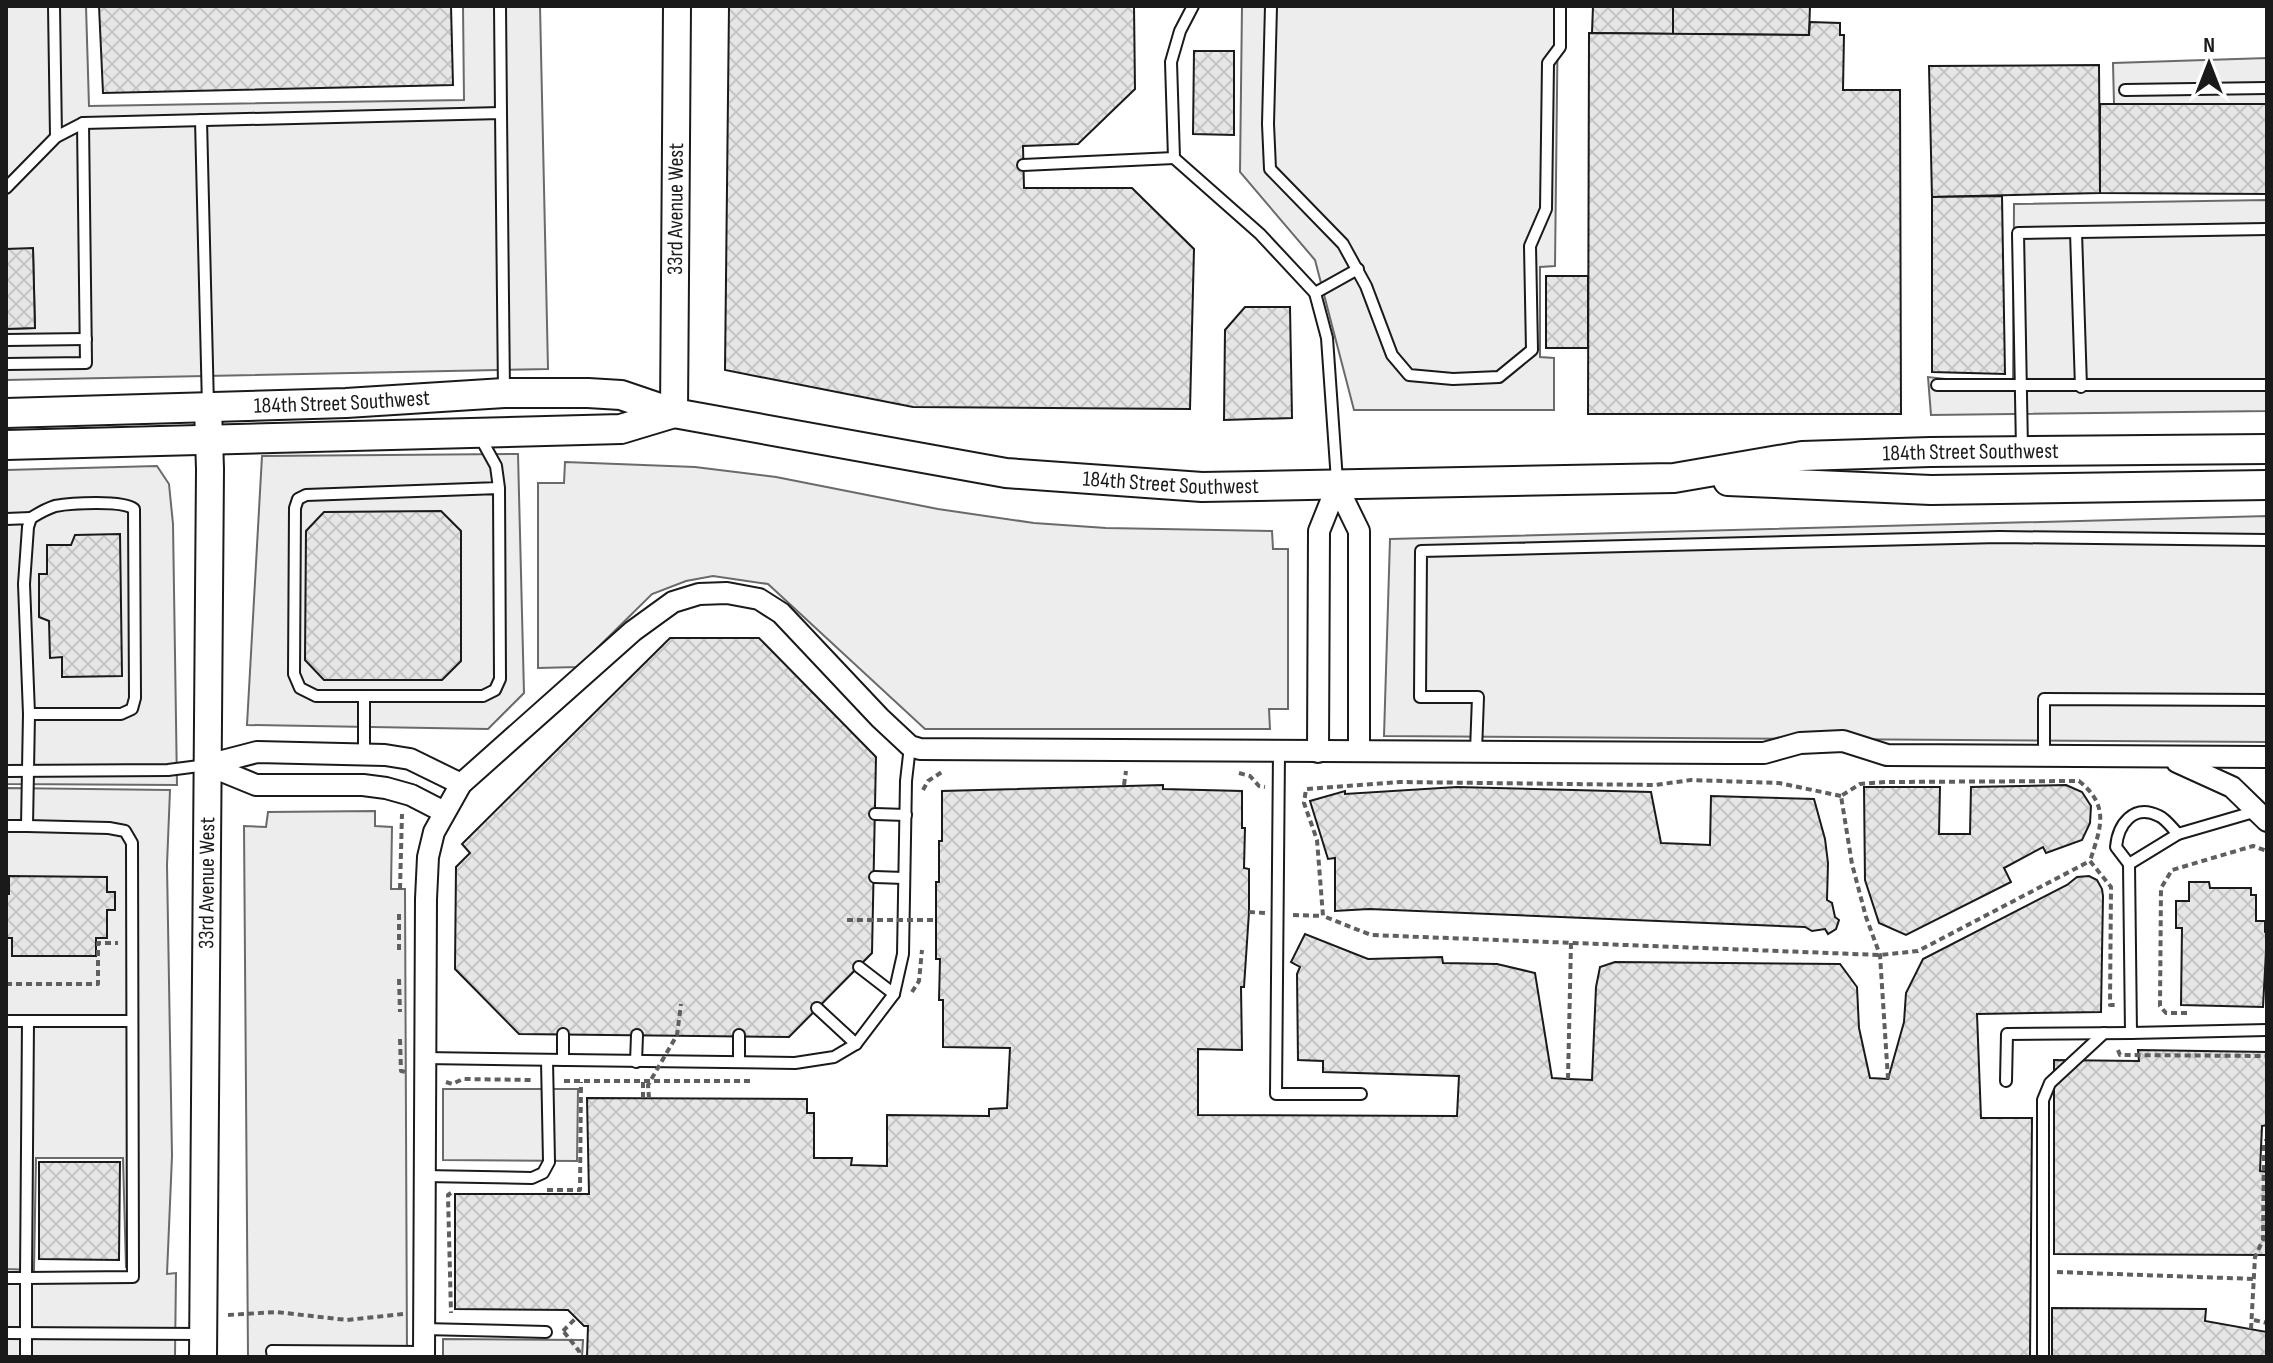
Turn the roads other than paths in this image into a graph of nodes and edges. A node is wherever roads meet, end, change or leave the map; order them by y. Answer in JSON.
{"nodes":[{"id":1,"x":54,"y":6,"type":"edge"},
{"id":2,"x":500,"y":6,"type":"edge"},
{"id":3,"x":677,"y":6,"type":"edge"},
{"id":4,"x":1193,"y":6,"type":"edge"},
{"id":5,"x":1271,"y":6,"type":"edge"},
{"id":6,"x":1560,"y":6,"type":"edge"},
{"id":7,"x":2267,"y":88,"type":"edge"},
{"id":8,"x":2125,"y":90,"type":"dead end"},
{"id":9,"x":501,"y":113,"type":"junction"},
{"id":10,"x":201,"y":120,"type":"junction"},
{"id":11,"x":83,"y":123,"type":"junction"},
{"id":12,"x":56,"y":137,"type":"junction"},
{"id":13,"x":1174,"y":158,"type":"junction"},
{"id":14,"x":1023,"y":165,"type":"dead end"},
{"id":15,"x":6,"y":188,"type":"edge"},
{"id":16,"x":2267,"y":229,"type":"edge"},
{"id":17,"x":2076,"y":232,"type":"junction"},
{"id":18,"x":1358,"y":269,"type":"junction"},
{"id":19,"x":1315,"y":293,"type":"junction"},
{"id":20,"x":86,"y":339,"type":"junction"},
{"id":21,"x":6,"y":340,"type":"edge"},
{"id":22,"x":6,"y":364,"type":"edge"},
{"id":23,"x":1937,"y":385,"type":"dead end"},
{"id":24,"x":2267,"y":385,"type":"edge"},
{"id":25,"x":2020,"y":387,"type":"junction"},
{"id":26,"x":2081,"y":387,"type":"junction"},
{"id":27,"x":504,"y":393,"type":"junction"},
{"id":28,"x":208,"y":408,"type":"junction"},
{"id":29,"x":6,"y":413,"type":"edge"},
{"id":30,"x":674,"y":413,"type":"junction"},
{"id":31,"x":476,"y":432,"type":"junction"},
{"id":32,"x":210,"y":440,"type":"junction"},
{"id":33,"x":6,"y":445,"type":"edge"},
{"id":34,"x":2267,"y":449,"type":"edge"},
{"id":35,"x":2022,"y":451,"type":"junction"},
{"id":36,"x":1674,"y":478,"type":"junction"},
{"id":37,"x":2267,"y":485,"type":"edge"},
{"id":38,"x":1337,"y":486,"type":"junction"},
{"id":39,"x":2104,"y":487,"type":"junction"},
{"id":40,"x":499,"y":488,"type":"junction"},
{"id":41,"x":1931,"y":490,"type":"junction"},
{"id":42,"x":31,"y":518,"type":"junction"},
{"id":43,"x":6,"y":519,"type":"edge"},
{"id":44,"x":2267,"y":540,"type":"edge"},
{"id":45,"x":364,"y":696,"type":"junction"},
{"id":46,"x":2267,"y":700,"type":"edge"},
{"id":47,"x":29,"y":714,"type":"junction"},
{"id":48,"x":910,"y":746,"type":"junction"},
{"id":49,"x":1359,"y":751,"type":"junction"},
{"id":50,"x":1476,"y":751,"type":"junction"},
{"id":51,"x":1279,"y":752,"type":"junction"},
{"id":52,"x":1318,"y":752,"type":"junction"},
{"id":53,"x":364,"y":754,"type":"junction"},
{"id":54,"x":2044,"y":756,"type":"junction"},
{"id":55,"x":2267,"y":757,"type":"edge"},
{"id":56,"x":2166,"y":758,"type":"junction"},
{"id":57,"x":207,"y":765,"type":"junction"},
{"id":58,"x":6,"y":771,"type":"edge"},
{"id":59,"x":28,"y":771,"type":"junction"},
{"id":60,"x":461,"y":784,"type":"junction"},
{"id":61,"x":2265,"y":810,"type":"edge"},
{"id":62,"x":444,"y":812,"type":"junction"},
{"id":63,"x":875,"y":814,"type":"dead end"},
{"id":64,"x":906,"y":815,"type":"junction"},
{"id":65,"x":6,"y":826,"type":"edge"},
{"id":66,"x":27,"y":826,"type":"junction"},
{"id":67,"x":2178,"y":834,"type":"junction"},
{"id":68,"x":2129,"y":864,"type":"junction"},
{"id":69,"x":875,"y":877,"type":"dead end"},
{"id":70,"x":904,"y":878,"type":"junction"},
{"id":71,"x":859,"y":967,"type":"dead end"},
{"id":72,"x":894,"y":994,"type":"junction"},
{"id":73,"x":817,"y":1008,"type":"dead end"},
{"id":74,"x":6,"y":1021,"type":"edge"},
{"id":75,"x":28,"y":1021,"type":"junction"},
{"id":76,"x":132,"y":1021,"type":"junction"},
{"id":77,"x":2267,"y":1030,"type":"edge"},
{"id":78,"x":2104,"y":1033,"type":"junction"},
{"id":79,"x":2131,"y":1033,"type":"junction"},
{"id":80,"x":563,"y":1034,"type":"dead end"},
{"id":81,"x":637,"y":1035,"type":"dead end"},
{"id":82,"x":739,"y":1035,"type":"dead end"},
{"id":83,"x":856,"y":1044,"type":"junction"},
{"id":84,"x":424,"y":1058,"type":"junction"},
{"id":85,"x":547,"y":1060,"type":"junction"},
{"id":86,"x":563,"y":1060,"type":"junction"},
{"id":87,"x":636,"y":1062,"type":"junction"},
{"id":88,"x":739,"y":1062,"type":"junction"},
{"id":89,"x":2006,"y":1081,"type":"dead end"},
{"id":90,"x":1361,"y":1094,"type":"dead end"},
{"id":91,"x":424,"y":1176,"type":"junction"},
{"id":92,"x":6,"y":1278,"type":"edge"},
{"id":93,"x":26,"y":1278,"type":"junction"},
{"id":94,"x":423,"y":1329,"type":"junction"},
{"id":95,"x":546,"y":1332,"type":"dead end"},
{"id":96,"x":6,"y":1333,"type":"edge"},
{"id":97,"x":26,"y":1334,"type":"junction"},
{"id":98,"x":203,"y":1346,"type":"edge"},
{"id":99,"x":424,"y":1354,"type":"edge"},
{"id":100,"x":26,"y":1357,"type":"edge"},
{"id":101,"x":273,"y":1357,"type":"edge"},
{"id":102,"x":2043,"y":1357,"type":"edge"}],
"edges":[{"from":1,"to":12,"type":"lane"},
{"from":2,"to":9,"type":"lane"},
{"from":3,"to":30,"type":"street","name":"33rd Avenue West"},
{"from":4,"to":13,"type":"lane"},
{"from":5,"to":18,"type":"lane"},
{"from":6,"to":18,"type":"lane"},
{"from":7,"to":8,"type":"lane"},
{"from":9,"to":10,"type":"lane"},
{"from":9,"to":27,"type":"lane"},
{"from":10,"to":11,"type":"lane"},
{"from":10,"to":28,"type":"lane"},
{"from":11,"to":12,"type":"lane"},
{"from":11,"to":20,"type":"lane"},
{"from":12,"to":15,"type":"lane"},
{"from":13,"to":14,"type":"lane"},
{"from":13,"to":19,"type":"lane"},
{"from":16,"to":17,"type":"lane"},
{"from":17,"to":25,"type":"lane"},
{"from":17,"to":26,"type":"lane"},
{"from":18,"to":19,"type":"lane"},
{"from":19,"to":38,"type":"lane"},
{"from":20,"to":21,"type":"lane"},
{"from":20,"to":22,"type":"lane"},
{"from":23,"to":25,"type":"lane"},
{"from":24,"to":26,"type":"lane"},
{"from":25,"to":26,"type":"lane"},
{"from":25,"to":35,"type":"lane"},
{"from":27,"to":28,"type":"main road","name":"184th Street Southwest"},
{"from":27,"to":30,"type":"main road","name":"184th Street Southwest"},
{"from":28,"to":29,"type":"main road","name":"184th Street Southwest"},
{"from":28,"to":32,"type":"street","name":"33rd Avenue West"},
{"from":30,"to":31,"type":"main road","name":"184th Street Southwest"},
{"from":30,"to":38,"type":"main road","name":"184th Street Southwest"},
{"from":31,"to":32,"type":"main road","name":"184th Street Southwest"},
{"from":31,"to":40,"type":"lane"},
{"from":32,"to":33,"type":"main road","name":"184th Street Southwest"},
{"from":32,"to":57,"type":"street","name":"33rd Avenue West"},
{"from":34,"to":35,"type":"main road","name":"184th Street Southwest"},
{"from":35,"to":36,"type":"main road","name":"184th Street Southwest"},
{"from":35,"to":39,"type":"main road"},
{"from":35,"to":41,"type":"main road"},
{"from":36,"to":38,"type":"main road","name":"184th Street Southwest"},
{"from":36,"to":41,"type":"main road","name":"184th Street Southwest"},
{"from":37,"to":39,"type":"main road","name":"184th Street Southwest"},
{"from":38,"to":49,"type":"street"},
{"from":38,"to":52,"type":"street"},
{"from":39,"to":41,"type":"main road","name":"184th Street Southwest"},
{"from":40,"to":45,"type":"lane"},
{"from":40,"to":45,"type":"lane"},
{"from":42,"to":43,"type":"lane"},
{"from":42,"to":47,"type":"lane"},
{"from":42,"to":47,"type":"lane"},
{"from":44,"to":50,"type":"lane"},
{"from":45,"to":53,"type":"lane"},
{"from":46,"to":54,"type":"lane"},
{"from":47,"to":59,"type":"lane"},
{"from":48,"to":51,"type":"street"},
{"from":48,"to":60,"type":"street"},
{"from":48,"to":64,"type":"lane"},
{"from":49,"to":50,"type":"street"},
{"from":49,"to":52,"type":"street"},
{"from":50,"to":54,"type":"street"},
{"from":51,"to":52,"type":"street"},
{"from":51,"to":90,"type":"lane"},
{"from":53,"to":57,"type":"street"},
{"from":53,"to":60,"type":"street"},
{"from":54,"to":56,"type":"street"},
{"from":55,"to":56,"type":"street"},
{"from":56,"to":61,"type":"street"},
{"from":57,"to":59,"type":"lane"},
{"from":57,"to":62,"type":"street"},
{"from":57,"to":98,"type":"street","name":"33rd Avenue West"},
{"from":58,"to":59,"type":"lane"},
{"from":59,"to":66,"type":"lane"},
{"from":60,"to":62,"type":"street"},
{"from":61,"to":67,"type":"lane"},
{"from":62,"to":84,"type":"street"},
{"from":63,"to":64,"type":"lane"},
{"from":64,"to":70,"type":"lane"},
{"from":65,"to":66,"type":"lane"},
{"from":66,"to":76,"type":"lane"},
{"from":67,"to":68,"type":"lane"},
{"from":67,"to":68,"type":"lane"},
{"from":68,"to":79,"type":"lane"},
{"from":69,"to":70,"type":"lane"},
{"from":70,"to":72,"type":"lane"},
{"from":71,"to":72,"type":"lane"},
{"from":72,"to":83,"type":"lane"},
{"from":73,"to":83,"type":"lane"},
{"from":74,"to":75,"type":"lane"},
{"from":75,"to":76,"type":"lane"},
{"from":75,"to":93,"type":"lane"},
{"from":76,"to":93,"type":"lane"},
{"from":77,"to":79,"type":"lane"},
{"from":78,"to":79,"type":"lane"},
{"from":78,"to":89,"type":"lane"},
{"from":78,"to":102,"type":"lane"},
{"from":80,"to":86,"type":"lane"},
{"from":81,"to":87,"type":"lane"},
{"from":82,"to":88,"type":"lane"},
{"from":83,"to":88,"type":"lane"},
{"from":84,"to":85,"type":"lane"},
{"from":84,"to":91,"type":"street"},
{"from":85,"to":86,"type":"lane"},
{"from":85,"to":91,"type":"lane"},
{"from":86,"to":87,"type":"lane"},
{"from":87,"to":88,"type":"lane"},
{"from":91,"to":94,"type":"street"},
{"from":92,"to":93,"type":"lane"},
{"from":93,"to":97,"type":"lane"},
{"from":94,"to":95,"type":"lane"},
{"from":94,"to":99,"type":"street"},
{"from":96,"to":97,"type":"lane"},
{"from":97,"to":98,"type":"lane"},
{"from":97,"to":100,"type":"lane"},
{"from":99,"to":101,"type":"lane"}]}
